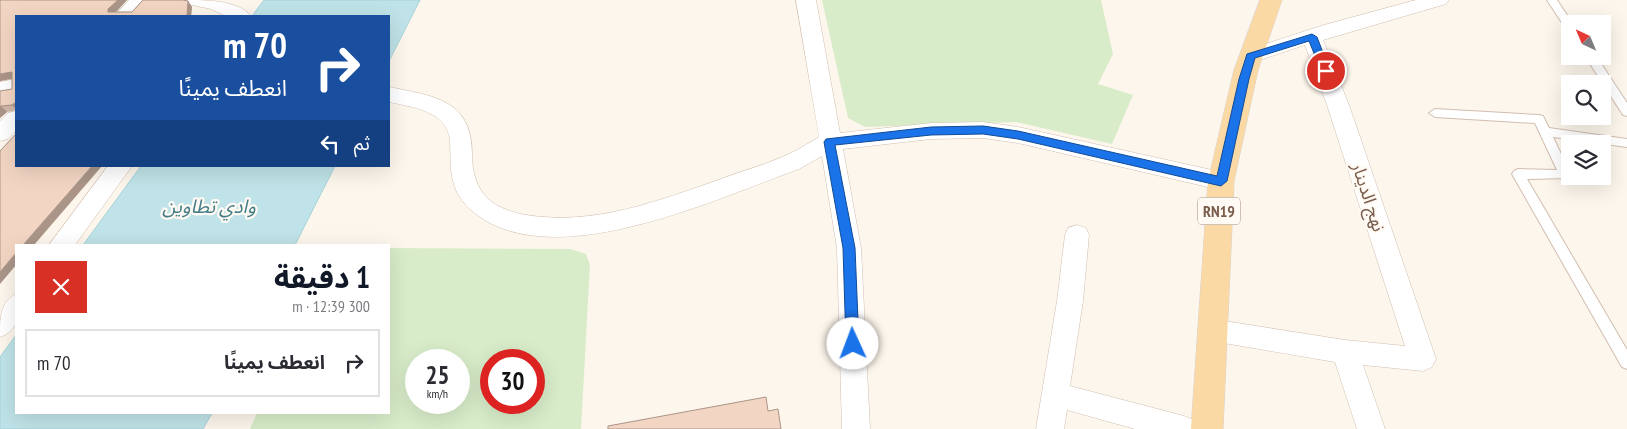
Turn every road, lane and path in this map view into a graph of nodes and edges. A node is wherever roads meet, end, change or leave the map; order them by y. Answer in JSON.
{"nodes":[{"id":1,"x":140,"y":0,"type":"edge"},
{"id":2,"x":194,"y":0,"type":"edge"},
{"id":3,"x":806,"y":0,"type":"edge"},
{"id":4,"x":1438,"y":0,"type":"edge"},
{"id":5,"x":1552,"y":0,"type":"edge"},
{"id":6,"x":1270,"y":1,"type":"edge"},
{"id":7,"x":227,"y":9,"type":"edge"},
{"id":8,"x":125,"y":15,"type":"edge"},
{"id":9,"x":1562,"y":15,"type":"edge"},
{"id":10,"x":1312,"y":37,"type":"junction"},
{"id":11,"x":1251,"y":56,"type":"junction"},
{"id":12,"x":1596,"y":65,"type":"edge"},
{"id":13,"x":15,"y":86,"type":"edge"},
{"id":14,"x":0,"y":88,"type":"edge"},
{"id":15,"x":390,"y":95,"type":"edge"},
{"id":16,"x":1627,"y":112,"type":"edge"},
{"id":17,"x":1435,"y":113,"type":"dead end"},
{"id":18,"x":15,"y":120,"type":"edge"},
{"id":19,"x":1545,"y":132,"type":"junction"},
{"id":20,"x":0,"y":133,"type":"edge"},
{"id":21,"x":829,"y":142,"type":"junction"},
{"id":22,"x":1627,"y":143,"type":"edge"},
{"id":23,"x":119,"y":167,"type":"edge"},
{"id":24,"x":1221,"y":181,"type":"junction"},
{"id":25,"x":1077,"y":235,"type":"dead end"},
{"id":26,"x":62,"y":244,"type":"edge"},
{"id":27,"x":15,"y":306,"type":"edge"},
{"id":28,"x":0,"y":326,"type":"edge"},
{"id":29,"x":1212,"y":330,"type":"junction"},
{"id":30,"x":1345,"y":352,"type":"junction"},
{"id":31,"x":1627,"y":363,"type":"edge"},
{"id":32,"x":1056,"y":395,"type":"junction"},
{"id":33,"x":856,"y":429,"type":"edge"},
{"id":34,"x":1050,"y":429,"type":"edge"},
{"id":35,"x":1184,"y":429,"type":"edge"},
{"id":36,"x":1206,"y":429,"type":"edge"},
{"id":37,"x":1371,"y":429,"type":"edge"}],
"edges":[{"from":1,"to":8,"type":"street"},
{"from":2,"to":7,"type":"street"},
{"from":3,"to":21,"type":"street"},
{"from":4,"to":10,"type":"street"},
{"from":5,"to":9,"type":"lane"},
{"from":6,"to":11,"type":"main road","number":"RN19"},
{"from":10,"to":11,"type":"street"},
{"from":10,"to":30,"type":"street","name":"نهج الدينار"},
{"from":11,"to":24,"type":"main road","number":"RN19"},
{"from":12,"to":16,"type":"lane"},
{"from":13,"to":14,"type":"street"},
{"from":15,"to":21,"type":"street"},
{"from":17,"to":19,"type":"lane"},
{"from":18,"to":20,"type":"street"},
{"from":19,"to":22,"type":"lane"},
{"from":19,"to":31,"type":"lane"},
{"from":21,"to":24,"type":"street"},
{"from":21,"to":33,"type":"street"},
{"from":23,"to":26,"type":"street"},
{"from":24,"to":29,"type":"main road","number":"RN19"},
{"from":25,"to":32,"type":"street"},
{"from":27,"to":28,"type":"street"},
{"from":29,"to":30,"type":"street"},
{"from":29,"to":36,"type":"main road","number":"RN19"},
{"from":30,"to":37,"type":"street"},
{"from":32,"to":34,"type":"street"},
{"from":32,"to":35,"type":"street"}]}
